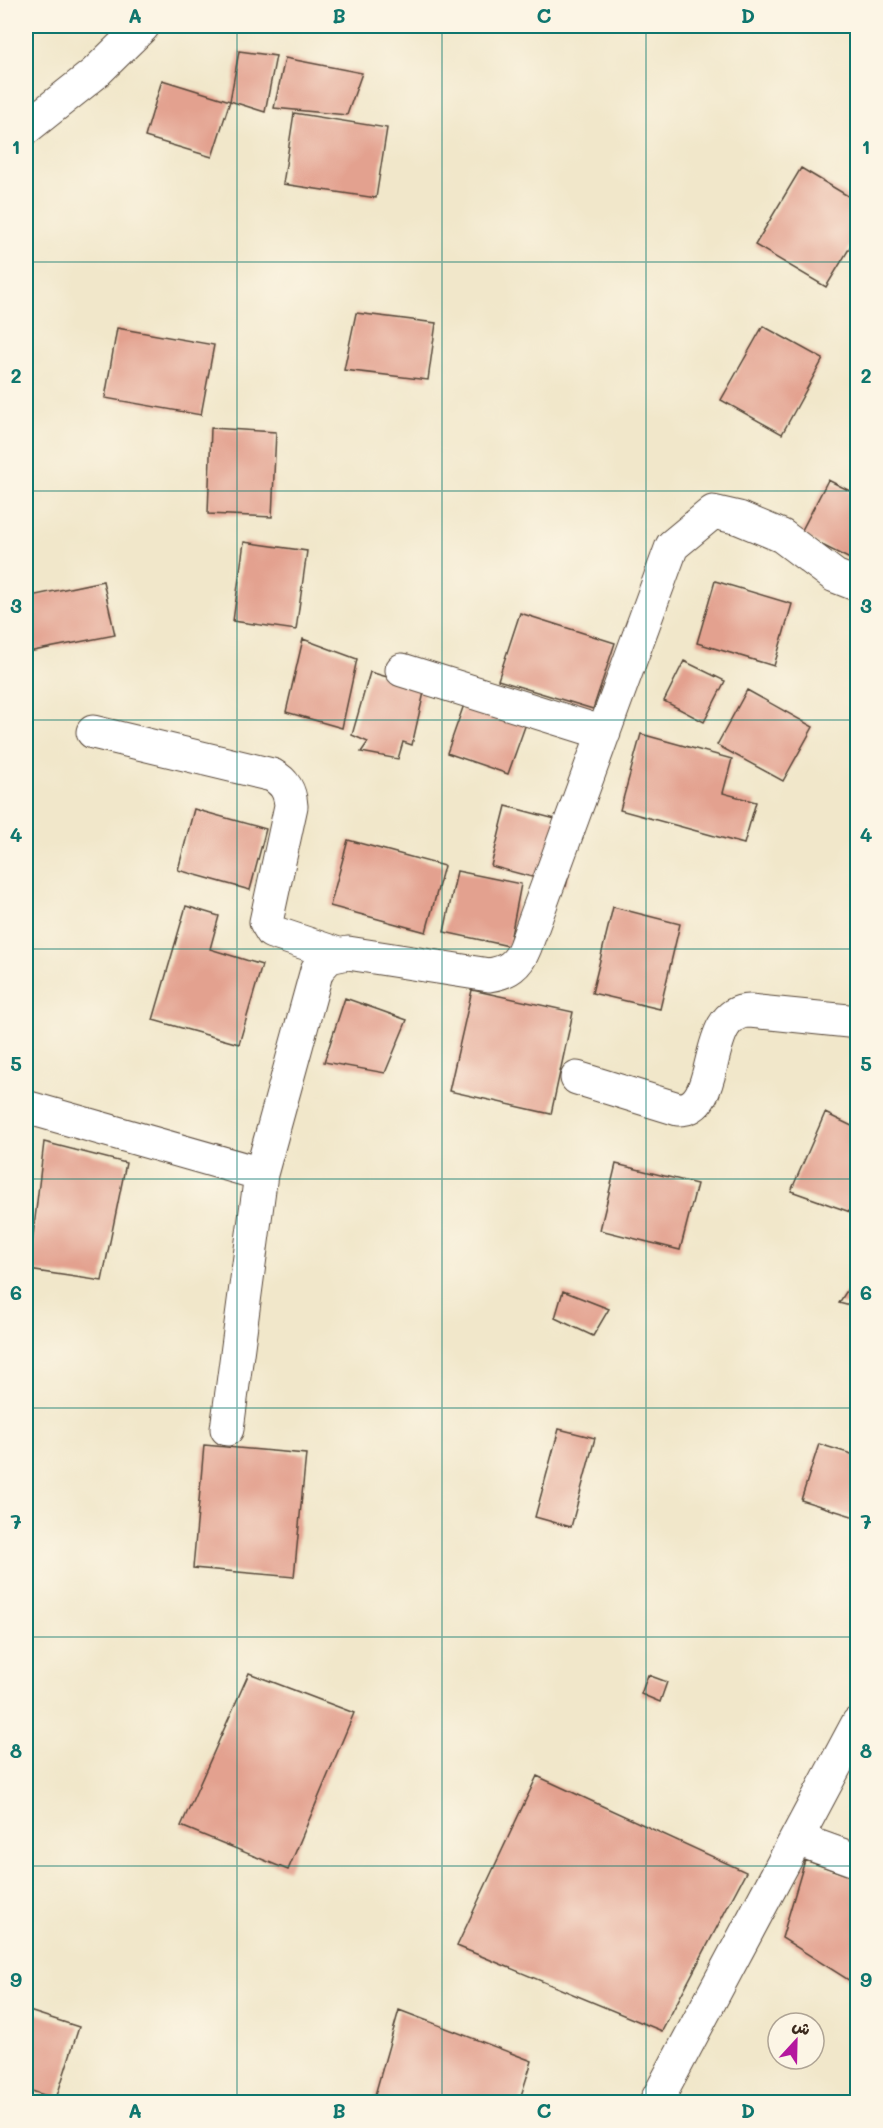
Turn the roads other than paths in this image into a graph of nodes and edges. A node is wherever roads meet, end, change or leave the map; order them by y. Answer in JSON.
{"nodes":[{"id":1,"x":143,"y":26,"type":"edge"},
{"id":2,"x":26,"y":128,"type":"edge"},
{"id":3,"x":858,"y":585,"type":"edge"},
{"id":4,"x":402,"y":670,"type":"dead end"},
{"id":5,"x":93,"y":732,"type":"dead end"},
{"id":6,"x":604,"y":733,"type":"junction"},
{"id":7,"x":338,"y":954,"type":"junction"},
{"id":8,"x":858,"y":1022,"type":"edge"},
{"id":9,"x":577,"y":1078,"type":"dead end"},
{"id":10,"x":26,"y":1107,"type":"edge"},
{"id":11,"x":261,"y":1174,"type":"junction"},
{"id":12,"x":227,"y":1429,"type":"dead end"},
{"id":13,"x":858,"y":1723,"type":"edge"},
{"id":14,"x":797,"y":1839,"type":"junction"},
{"id":15,"x":858,"y":1861,"type":"edge"},
{"id":16,"x":656,"y":2103,"type":"edge"}],
"edges":[{"from":1,"to":2,"type":"street"},
{"from":3,"to":6,"type":"street"},
{"from":4,"to":6,"type":"street"},
{"from":5,"to":7,"type":"street"},
{"from":6,"to":7,"type":"street"},
{"from":7,"to":11,"type":"street"},
{"from":8,"to":9,"type":"street"},
{"from":10,"to":11,"type":"street"},
{"from":11,"to":12,"type":"street"},
{"from":13,"to":14,"type":"street"},
{"from":14,"to":15,"type":"street"},
{"from":14,"to":16,"type":"street"}]}
